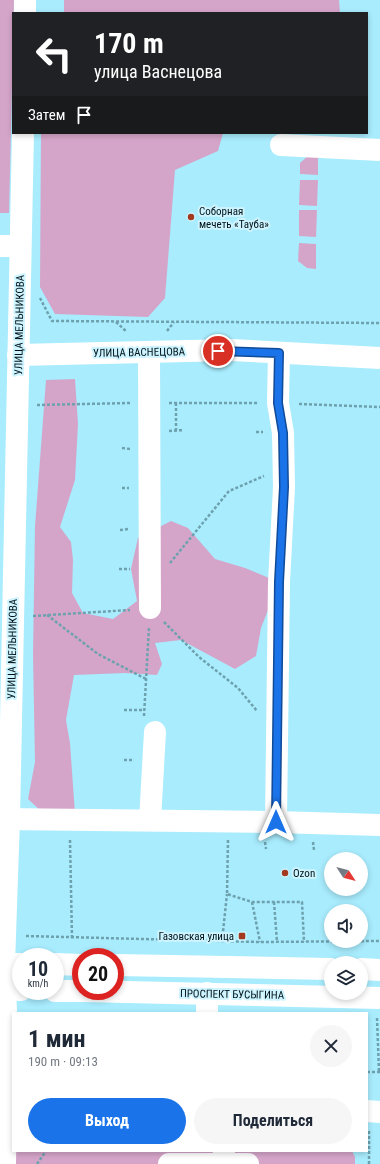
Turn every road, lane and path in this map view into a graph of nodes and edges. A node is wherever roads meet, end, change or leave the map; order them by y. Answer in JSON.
{"nodes":[{"id":1,"x":26,"y":0,"type":"edge"},
{"id":2,"x":25,"y":12,"type":"edge"},
{"id":3,"x":23,"y":134,"type":"edge"},
{"id":4,"x":281,"y":145,"type":"dead end"},
{"id":5,"x":380,"y":150,"type":"edge"},
{"id":6,"x":10,"y":246,"type":"edge"},
{"id":7,"x":19,"y":291,"type":"junction"},
{"id":8,"x":380,"y":323,"type":"edge"},
{"id":9,"x":149,"y":352,"type":"junction"},
{"id":10,"x":279,"y":353,"type":"junction"},
{"id":11,"x":18,"y":355,"type":"junction"},
{"id":12,"x":380,"y":358,"type":"edge"},
{"id":13,"x":150,"y":403,"type":"junction"},
{"id":14,"x":176,"y":403,"type":"junction"},
{"id":15,"x":278,"y":403,"type":"junction"},
{"id":16,"x":17,"y":406,"type":"junction"},
{"id":17,"x":380,"y":407,"type":"edge"},
{"id":18,"x":176,"y":430,"type":"dead end"},
{"id":19,"x":283,"y":468,"type":"junction"},
{"id":20,"x":170,"y":563,"type":"dead end"},
{"id":21,"x":150,"y":608,"type":"junction"},
{"id":22,"x":46,"y":615,"type":"junction"},
{"id":23,"x":6,"y":617,"type":"edge"},
{"id":24,"x":146,"y":679,"type":"dead end"},
{"id":25,"x":124,"y":710,"type":"dead end"},
{"id":26,"x":144,"y":710,"type":"dead end"},
{"id":27,"x":155,"y":732,"type":"dead end"},
{"id":28,"x":277,"y":733,"type":"junction"},
{"id":29,"x":4,"y":819,"type":"edge"},
{"id":30,"x":150,"y":820,"type":"junction"},
{"id":31,"x":276,"y":822,"type":"junction"},
{"id":32,"x":380,"y":826,"type":"edge"},
{"id":33,"x":228,"y":835,"type":"dead end"},
{"id":34,"x":70,"y":838,"type":"dead end"},
{"id":35,"x":227,"y":894,"type":"junction"},
{"id":36,"x":252,"y":902,"type":"junction"},
{"id":37,"x":274,"y":902,"type":"junction"},
{"id":38,"x":26,"y":936,"type":"dead end"},
{"id":39,"x":72,"y":938,"type":"junction"},
{"id":40,"x":222,"y":941,"type":"junction"},
{"id":41,"x":380,"y":941,"type":"edge"},
{"id":42,"x":260,"y":942,"type":"junction"},
{"id":43,"x":277,"y":942,"type":"junction"},
{"id":44,"x":304,"y":942,"type":"junction"},
{"id":45,"x":8,"y":964,"type":"edge"},
{"id":46,"x":124,"y":966,"type":"edge"},
{"id":47,"x":324,"y":969,"type":"edge"},
{"id":48,"x":368,"y":969,"type":"edge"},
{"id":49,"x":380,"y":970,"type":"edge"},
{"id":50,"x":8,"y":990,"type":"edge"},
{"id":51,"x":124,"y":995,"type":"edge"},
{"id":52,"x":207,"y":1003,"type":"edge"},
{"id":53,"x":378,"y":1006,"type":"edge"},
{"id":54,"x":379,"y":1049,"type":"edge"},
{"id":55,"x":368,"y":1072,"type":"edge"},
{"id":56,"x":380,"y":1072,"type":"edge"},
{"id":57,"x":372,"y":1111,"type":"edge"},
{"id":58,"x":45,"y":1152,"type":"edge"},
{"id":59,"x":173,"y":1152,"type":"edge"},
{"id":60,"x":224,"y":1152,"type":"edge"},
{"id":61,"x":5,"y":1164,"type":"edge"},
{"id":62,"x":37,"y":1164,"type":"edge"},
{"id":63,"x":169,"y":1164,"type":"edge"},
{"id":64,"x":172,"y":1164,"type":"edge"},
{"id":65,"x":223,"y":1164,"type":"edge"},
{"id":66,"x":248,"y":1164,"type":"edge"},
{"id":67,"x":369,"y":1164,"type":"edge"}],
"edges":[{"from":1,"to":2,"type":"street"},
{"from":3,"to":6,"type":"street","name":"УЛИЦА МЕЛЬНИКОВА"},
{"from":4,"to":5,"type":"street"},
{"from":6,"to":7,"type":"street","name":"УЛИЦА МЕЛЬНИКОВА"},
{"from":7,"to":8,"type":"path"},
{"from":7,"to":11,"type":"street","name":"УЛИЦА МЕЛЬНИКОВА"},
{"from":9,"to":10,"type":"street","name":"УЛИЦА ВАСНЕЦОВА"},
{"from":9,"to":11,"type":"street","name":"УЛИЦА ВАСНЕЦОВА"},
{"from":9,"to":13,"type":"street"},
{"from":10,"to":12,"type":"street","name":"УЛИЦА ВАСНЕЦОВА"},
{"from":10,"to":15,"type":"street"},
{"from":11,"to":16,"type":"street","name":"УЛИЦА МЕЛЬНИКОВА"},
{"from":13,"to":14,"type":"path"},
{"from":13,"to":16,"type":"path"},
{"from":13,"to":21,"type":"street"},
{"from":14,"to":15,"type":"path"},
{"from":14,"to":18,"type":"path"},
{"from":15,"to":17,"type":"path"},
{"from":15,"to":19,"type":"street"},
{"from":16,"to":23,"type":"street","name":"УЛИЦА МЕЛЬНИКОВА"},
{"from":19,"to":20,"type":"path"},
{"from":19,"to":28,"type":"street"},
{"from":21,"to":22,"type":"path"},
{"from":21,"to":28,"type":"path"},
{"from":22,"to":23,"type":"path"},
{"from":22,"to":24,"type":"path"},
{"from":23,"to":29,"type":"street","name":"УЛИЦА МЕЛЬНИКОВА"},
{"from":25,"to":26,"type":"path"},
{"from":27,"to":30,"type":"street"},
{"from":28,"to":31,"type":"street"},
{"from":29,"to":30,"type":"street"},
{"from":29,"to":45,"type":"street","name":"УЛИЦА МЕЛЬНИКОВА"},
{"from":30,"to":31,"type":"street"},
{"from":31,"to":32,"type":"street"},
{"from":33,"to":35,"type":"path"},
{"from":34,"to":39,"type":"path"},
{"from":35,"to":36,"type":"path"},
{"from":35,"to":40,"type":"path"},
{"from":36,"to":37,"type":"path"},
{"from":36,"to":42,"type":"path"},
{"from":37,"to":43,"type":"path"},
{"from":37,"to":44,"type":"path"},
{"from":38,"to":39,"type":"path"},
{"from":39,"to":40,"type":"path"},
{"from":40,"to":42,"type":"path"},
{"from":41,"to":44,"type":"path"},
{"from":42,"to":43,"type":"path"},
{"from":43,"to":44,"type":"path"},
{"from":45,"to":50,"type":"street","name":"УЛИЦА МЕЛЬНИКОВА"},
{"from":46,"to":47,"type":"street"},
{"from":48,"to":49,"type":"street"},
{"from":50,"to":61,"type":"street","name":"УЛИЦА МЕЛЬНИКОВА"},
{"from":51,"to":52,"type":"street","name":"ПРОСПЕКТ БУСЫГИНА"},
{"from":52,"to":53,"type":"street","name":"ПРОСПЕКТ БУСЫГИНА"},
{"from":53,"to":54,"type":"path"},
{"from":54,"to":56,"type":"path"},
{"from":55,"to":56,"type":"path"},
{"from":57,"to":67,"type":"path"},
{"from":58,"to":62,"type":"path"},
{"from":59,"to":64,"type":"street"},
{"from":60,"to":65,"type":"street"},
{"from":63,"to":64,"type":"street"},
{"from":64,"to":65,"type":"street"},
{"from":65,"to":66,"type":"street"}]}
